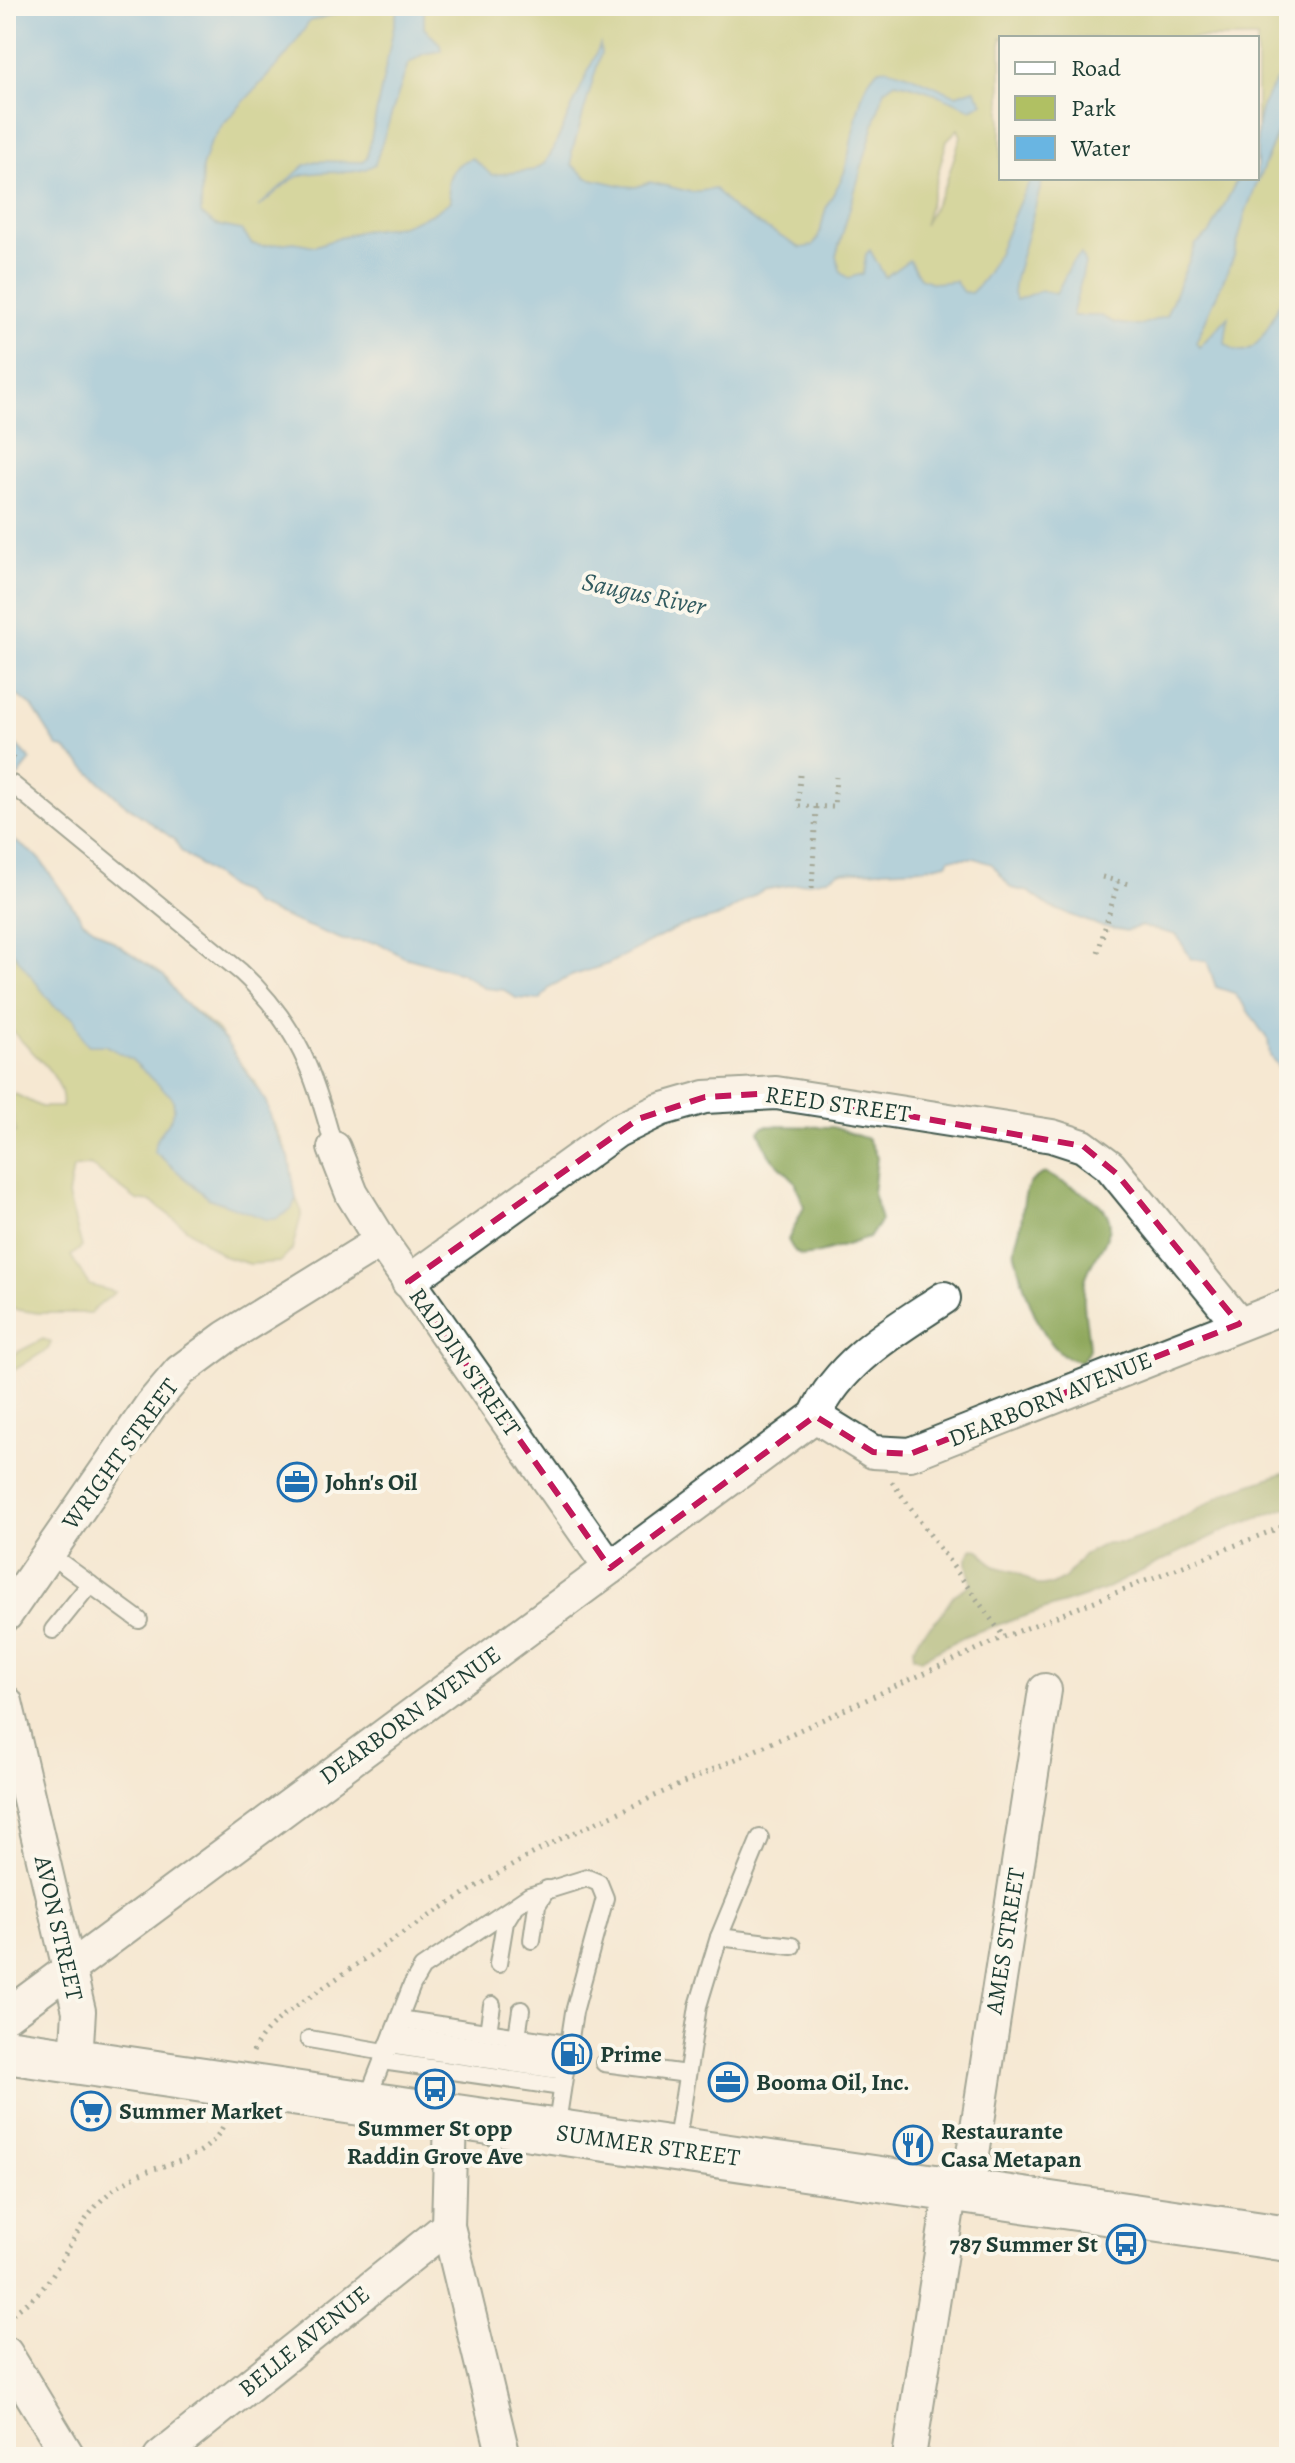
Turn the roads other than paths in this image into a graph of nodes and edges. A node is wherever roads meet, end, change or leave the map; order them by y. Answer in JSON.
{"nodes":[{"id":1,"x":12,"y":784,"type":"dead end"},
{"id":2,"x":334,"y":1148,"type":"joint"},
{"id":3,"x":381,"y":1241,"type":"junction"},
{"id":4,"x":408,"y":1282,"type":"junction"},
{"id":5,"x":944,"y":1298,"type":"dead end"},
{"id":6,"x":1289,"y":1305,"type":"edge"},
{"id":7,"x":1239,"y":1324,"type":"junction"},
{"id":8,"x":815,"y":1416,"type":"junction"},
{"id":9,"x":49,"y":1554,"type":"junction"},
{"id":10,"x":610,"y":1568,"type":"junction"},
{"id":11,"x":90,"y":1584,"type":"junction"},
{"id":12,"x":6,"y":1615,"type":"edge"},
{"id":13,"x":139,"y":1620,"type":"dead end"},
{"id":14,"x":53,"y":1630,"type":"dead end"},
{"id":15,"x":1045,"y":1690,"type":"dead end"},
{"id":16,"x":6,"y":1702,"type":"edge"},
{"id":17,"x":760,"y":1838,"type":"dead end"},
{"id":18,"x":550,"y":1887,"type":"junction"},
{"id":19,"x":523,"y":1900,"type":"junction"},
{"id":20,"x":719,"y":1937,"type":"junction"},
{"id":21,"x":532,"y":1940,"type":"dead end"},
{"id":22,"x":792,"y":1946,"type":"dead end"},
{"id":23,"x":498,"y":1964,"type":"dead end"},
{"id":24,"x":68,"y":1968,"type":"junction"},
{"id":25,"x":492,"y":2005,"type":"dead end"},
{"id":26,"x":521,"y":2010,"type":"dead end"},
{"id":27,"x":6,"y":2016,"type":"edge"},
{"id":28,"x":488,"y":2032,"type":"junction"},
{"id":29,"x":517,"y":2036,"type":"junction"},
{"id":30,"x":309,"y":2039,"type":"dead end"},
{"id":31,"x":389,"y":2042,"type":"junction"},
{"id":32,"x":6,"y":2051,"type":"edge"},
{"id":33,"x":76,"y":2062,"type":"junction"},
{"id":34,"x":604,"y":2063,"type":"dead end"},
{"id":35,"x":565,"y":2065,"type":"junction"},
{"id":36,"x":687,"y":2074,"type":"junction"},
{"id":37,"x":365,"y":2103,"type":"junction"},
{"id":38,"x":451,"y":2116,"type":"junction"},
{"id":39,"x":556,"y":2131,"type":"junction"},
{"id":40,"x":676,"y":2149,"type":"junction"},
{"id":41,"x":959,"y":2191,"type":"junction"},
{"id":42,"x":448,"y":2226,"type":"junction"},
{"id":43,"x":1289,"y":2239,"type":"edge"},
{"id":44,"x":6,"y":2353,"type":"edge"},
{"id":45,"x":69,"y":2457,"type":"edge"},
{"id":46,"x":160,"y":2457,"type":"edge"},
{"id":47,"x":505,"y":2457,"type":"edge"},
{"id":48,"x":909,"y":2457,"type":"edge"}],
"edges":[{"from":1,"to":2,"type":"lane"},
{"from":2,"to":3,"type":"street","name":"RADDIN STREET"},
{"from":3,"to":4,"type":"street","name":"RADDIN STREET"},
{"from":3,"to":9,"type":"street","name":"WRIGHT STREET"},
{"from":4,"to":7,"type":"street","name":"REED STREET"},
{"from":4,"to":10,"type":"street","name":"RADDIN STREET"},
{"from":5,"to":8,"type":"street","name":"DEARBORN AVENUE"},
{"from":6,"to":7,"type":"street","name":"DEARBORN AVENUE"},
{"from":7,"to":8,"type":"street","name":"DEARBORN AVENUE"},
{"from":8,"to":10,"type":"street","name":"DEARBORN AVENUE"},
{"from":9,"to":11,"type":"lane"},
{"from":9,"to":12,"type":"street","name":"WRIGHT STREET"},
{"from":10,"to":24,"type":"street","name":"DEARBORN AVENUE"},
{"from":11,"to":13,"type":"lane"},
{"from":11,"to":14,"type":"lane"},
{"from":15,"to":41,"type":"street","name":"AMES STREET"},
{"from":16,"to":24,"type":"street","name":"AVON STREET"},
{"from":17,"to":20,"type":"lane"},
{"from":18,"to":19,"type":"lane"},
{"from":18,"to":21,"type":"lane"},
{"from":18,"to":35,"type":"lane"},
{"from":19,"to":23,"type":"lane"},
{"from":19,"to":31,"type":"lane"},
{"from":20,"to":22,"type":"lane"},
{"from":20,"to":36,"type":"lane"},
{"from":24,"to":27,"type":"street","name":"DEARBORN AVENUE"},
{"from":24,"to":33,"type":"street","name":"AVON STREET"},
{"from":25,"to":28,"type":"lane"},
{"from":26,"to":29,"type":"lane"},
{"from":28,"to":29,"type":"lane"},
{"from":28,"to":31,"type":"lane"},
{"from":29,"to":35,"type":"lane"},
{"from":30,"to":31,"type":"lane"},
{"from":31,"to":35,"type":"lane"},
{"from":31,"to":35,"type":"lane"},
{"from":31,"to":37,"type":"lane"},
{"from":32,"to":33,"type":"main road","name":"SUMMER STREET"},
{"from":33,"to":37,"type":"main road","name":"SUMMER STREET"},
{"from":34,"to":36,"type":"lane"},
{"from":35,"to":39,"type":"lane"},
{"from":36,"to":40,"type":"lane"},
{"from":37,"to":38,"type":"main road","name":"SUMMER STREET"},
{"from":38,"to":39,"type":"main road","name":"SUMMER STREET"},
{"from":38,"to":42,"type":"street"},
{"from":39,"to":40,"type":"main road","name":"SUMMER STREET"},
{"from":40,"to":41,"type":"main road","name":"SUMMER STREET"},
{"from":41,"to":43,"type":"main road","name":"SUMMER STREET"},
{"from":41,"to":48,"type":"street","name":"AMES STREET"},
{"from":42,"to":46,"type":"street","name":"BELLE AVENUE"},
{"from":42,"to":47,"type":"street"},
{"from":44,"to":45,"type":"street"}]}
